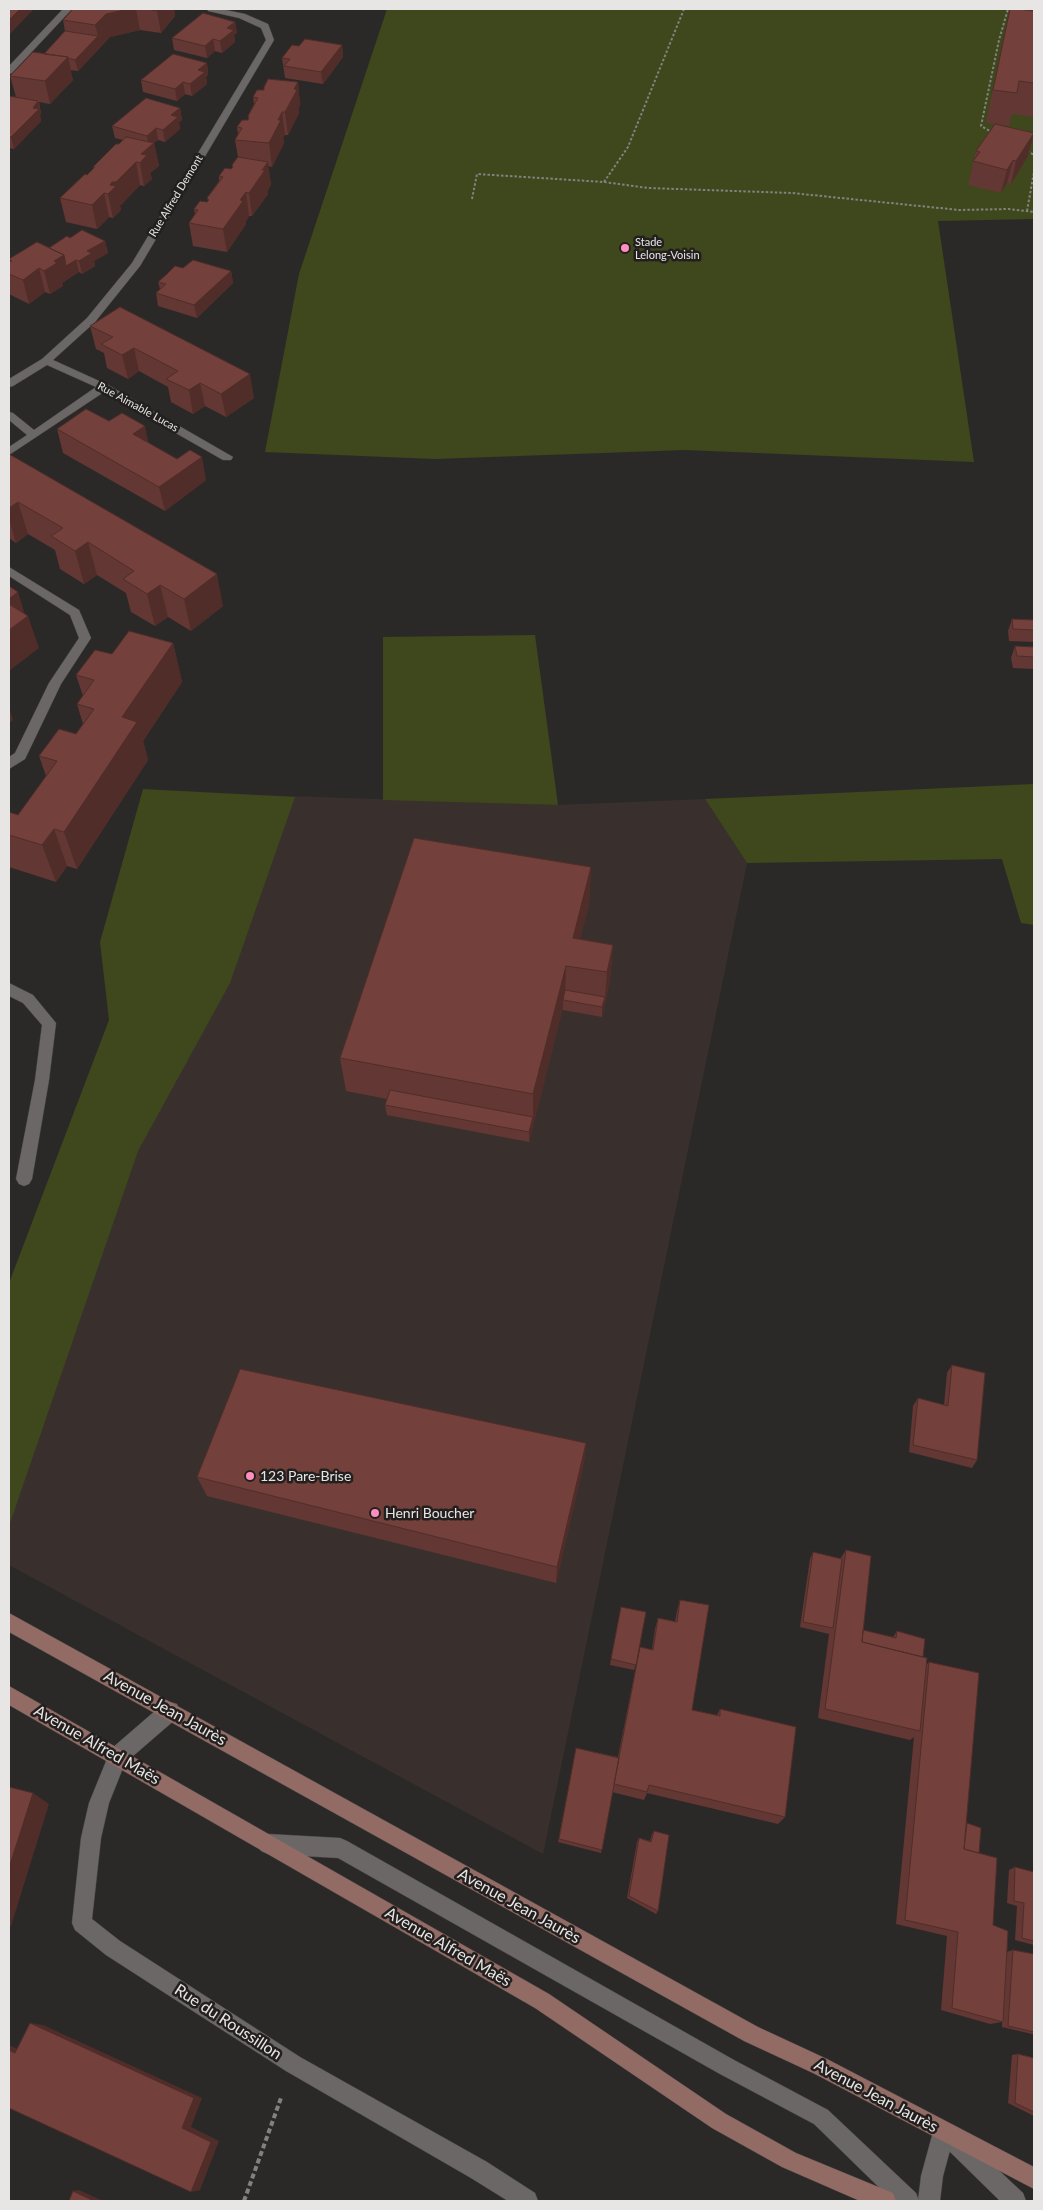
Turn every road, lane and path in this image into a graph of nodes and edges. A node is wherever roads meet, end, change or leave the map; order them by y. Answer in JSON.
{"nodes":[{"id":1,"x":68,"y":9,"type":"edge"},
{"id":2,"x":211,"y":9,"type":"edge"},
{"id":3,"x":684,"y":9,"type":"edge"},
{"id":4,"x":1008,"y":9,"type":"edge"},
{"id":5,"x":1020,"y":9,"type":"edge"},
{"id":6,"x":1034,"y":11,"type":"edge"},
{"id":7,"x":9,"y":71,"type":"edge"},
{"id":8,"x":996,"y":134,"type":"edge"},
{"id":9,"x":1027,"y":151,"type":"edge"},
{"id":10,"x":1034,"y":155,"type":"edge"},
{"id":11,"x":1034,"y":172,"type":"edge"},
{"id":12,"x":604,"y":182,"type":"junction"},
{"id":13,"x":472,"y":199,"type":"dead end"},
{"id":14,"x":1027,"y":212,"type":"junction"},
{"id":15,"x":1034,"y":212,"type":"edge"},
{"id":16,"x":46,"y":361,"type":"junction"},
{"id":17,"x":9,"y":384,"type":"edge"},
{"id":18,"x":104,"y":387,"type":"junction"},
{"id":19,"x":9,"y":415,"type":"edge"},
{"id":20,"x":34,"y":435,"type":"junction"},
{"id":21,"x":9,"y":452,"type":"edge"},
{"id":22,"x":227,"y":457,"type":"dead end"},
{"id":23,"x":9,"y":571,"type":"edge"},
{"id":24,"x":9,"y":764,"type":"edge"},
{"id":25,"x":9,"y":989,"type":"edge"},
{"id":26,"x":24,"y":1179,"type":"dead end"},
{"id":27,"x":9,"y":1622,"type":"edge"},
{"id":28,"x":9,"y":1694,"type":"edge"},
{"id":29,"x":170,"y":1711,"type":"junction"},
{"id":30,"x":118,"y":1756,"type":"junction"},
{"id":31,"x":268,"y":1844,"type":"junction"},
{"id":32,"x":293,"y":2064,"type":"junction"},
{"id":33,"x":944,"y":2132,"type":"junction"},
{"id":34,"x":1034,"y":2178,"type":"edge"},
{"id":35,"x":244,"y":2201,"type":"edge"},
{"id":36,"x":527,"y":2201,"type":"edge"},
{"id":37,"x":885,"y":2201,"type":"edge"},
{"id":38,"x":908,"y":2201,"type":"edge"},
{"id":39,"x":929,"y":2201,"type":"edge"},
{"id":40,"x":1014,"y":2201,"type":"edge"}],
"edges":[{"from":1,"to":7,"type":"street"},
{"from":2,"to":16,"type":"street","name":"Rue Alfred Demont"},
{"from":3,"to":12,"type":"path"},
{"from":4,"to":8,"type":"path"},
{"from":5,"to":6,"type":"path"},
{"from":9,"to":10,"type":"path"},
{"from":11,"to":14,"type":"path"},
{"from":12,"to":13,"type":"path"},
{"from":12,"to":14,"type":"path"},
{"from":14,"to":15,"type":"path"},
{"from":16,"to":17,"type":"street","name":"Rue Alfred Demont"},
{"from":16,"to":18,"type":"street","name":"Rue Aimable Lucas"},
{"from":18,"to":20,"type":"street"},
{"from":18,"to":22,"type":"street","name":"Rue Aimable Lucas"},
{"from":19,"to":20,"type":"street"},
{"from":20,"to":21,"type":"street"},
{"from":23,"to":24,"type":"street"},
{"from":25,"to":26,"type":"street"},
{"from":27,"to":29,"type":"main road","name":"Avenue Jean Jaurès"},
{"from":28,"to":30,"type":"main road","name":"Avenue Alfred Maës"},
{"from":29,"to":30,"type":"street"},
{"from":29,"to":33,"type":"main road","name":"Avenue Jean Jaurès"},
{"from":30,"to":31,"type":"main road","name":"Avenue Alfred Maës"},
{"from":30,"to":32,"type":"street","name":"Rue du Roussillon"},
{"from":31,"to":37,"type":"main road","name":"Avenue Alfred Maës"},
{"from":31,"to":38,"type":"street"},
{"from":32,"to":35,"type":"path"},
{"from":32,"to":36,"type":"street","name":"Rue du Roussillon"},
{"from":33,"to":34,"type":"main road","name":"Avenue Jean Jaurès"},
{"from":33,"to":39,"type":"street"},
{"from":33,"to":40,"type":"street"}]}
